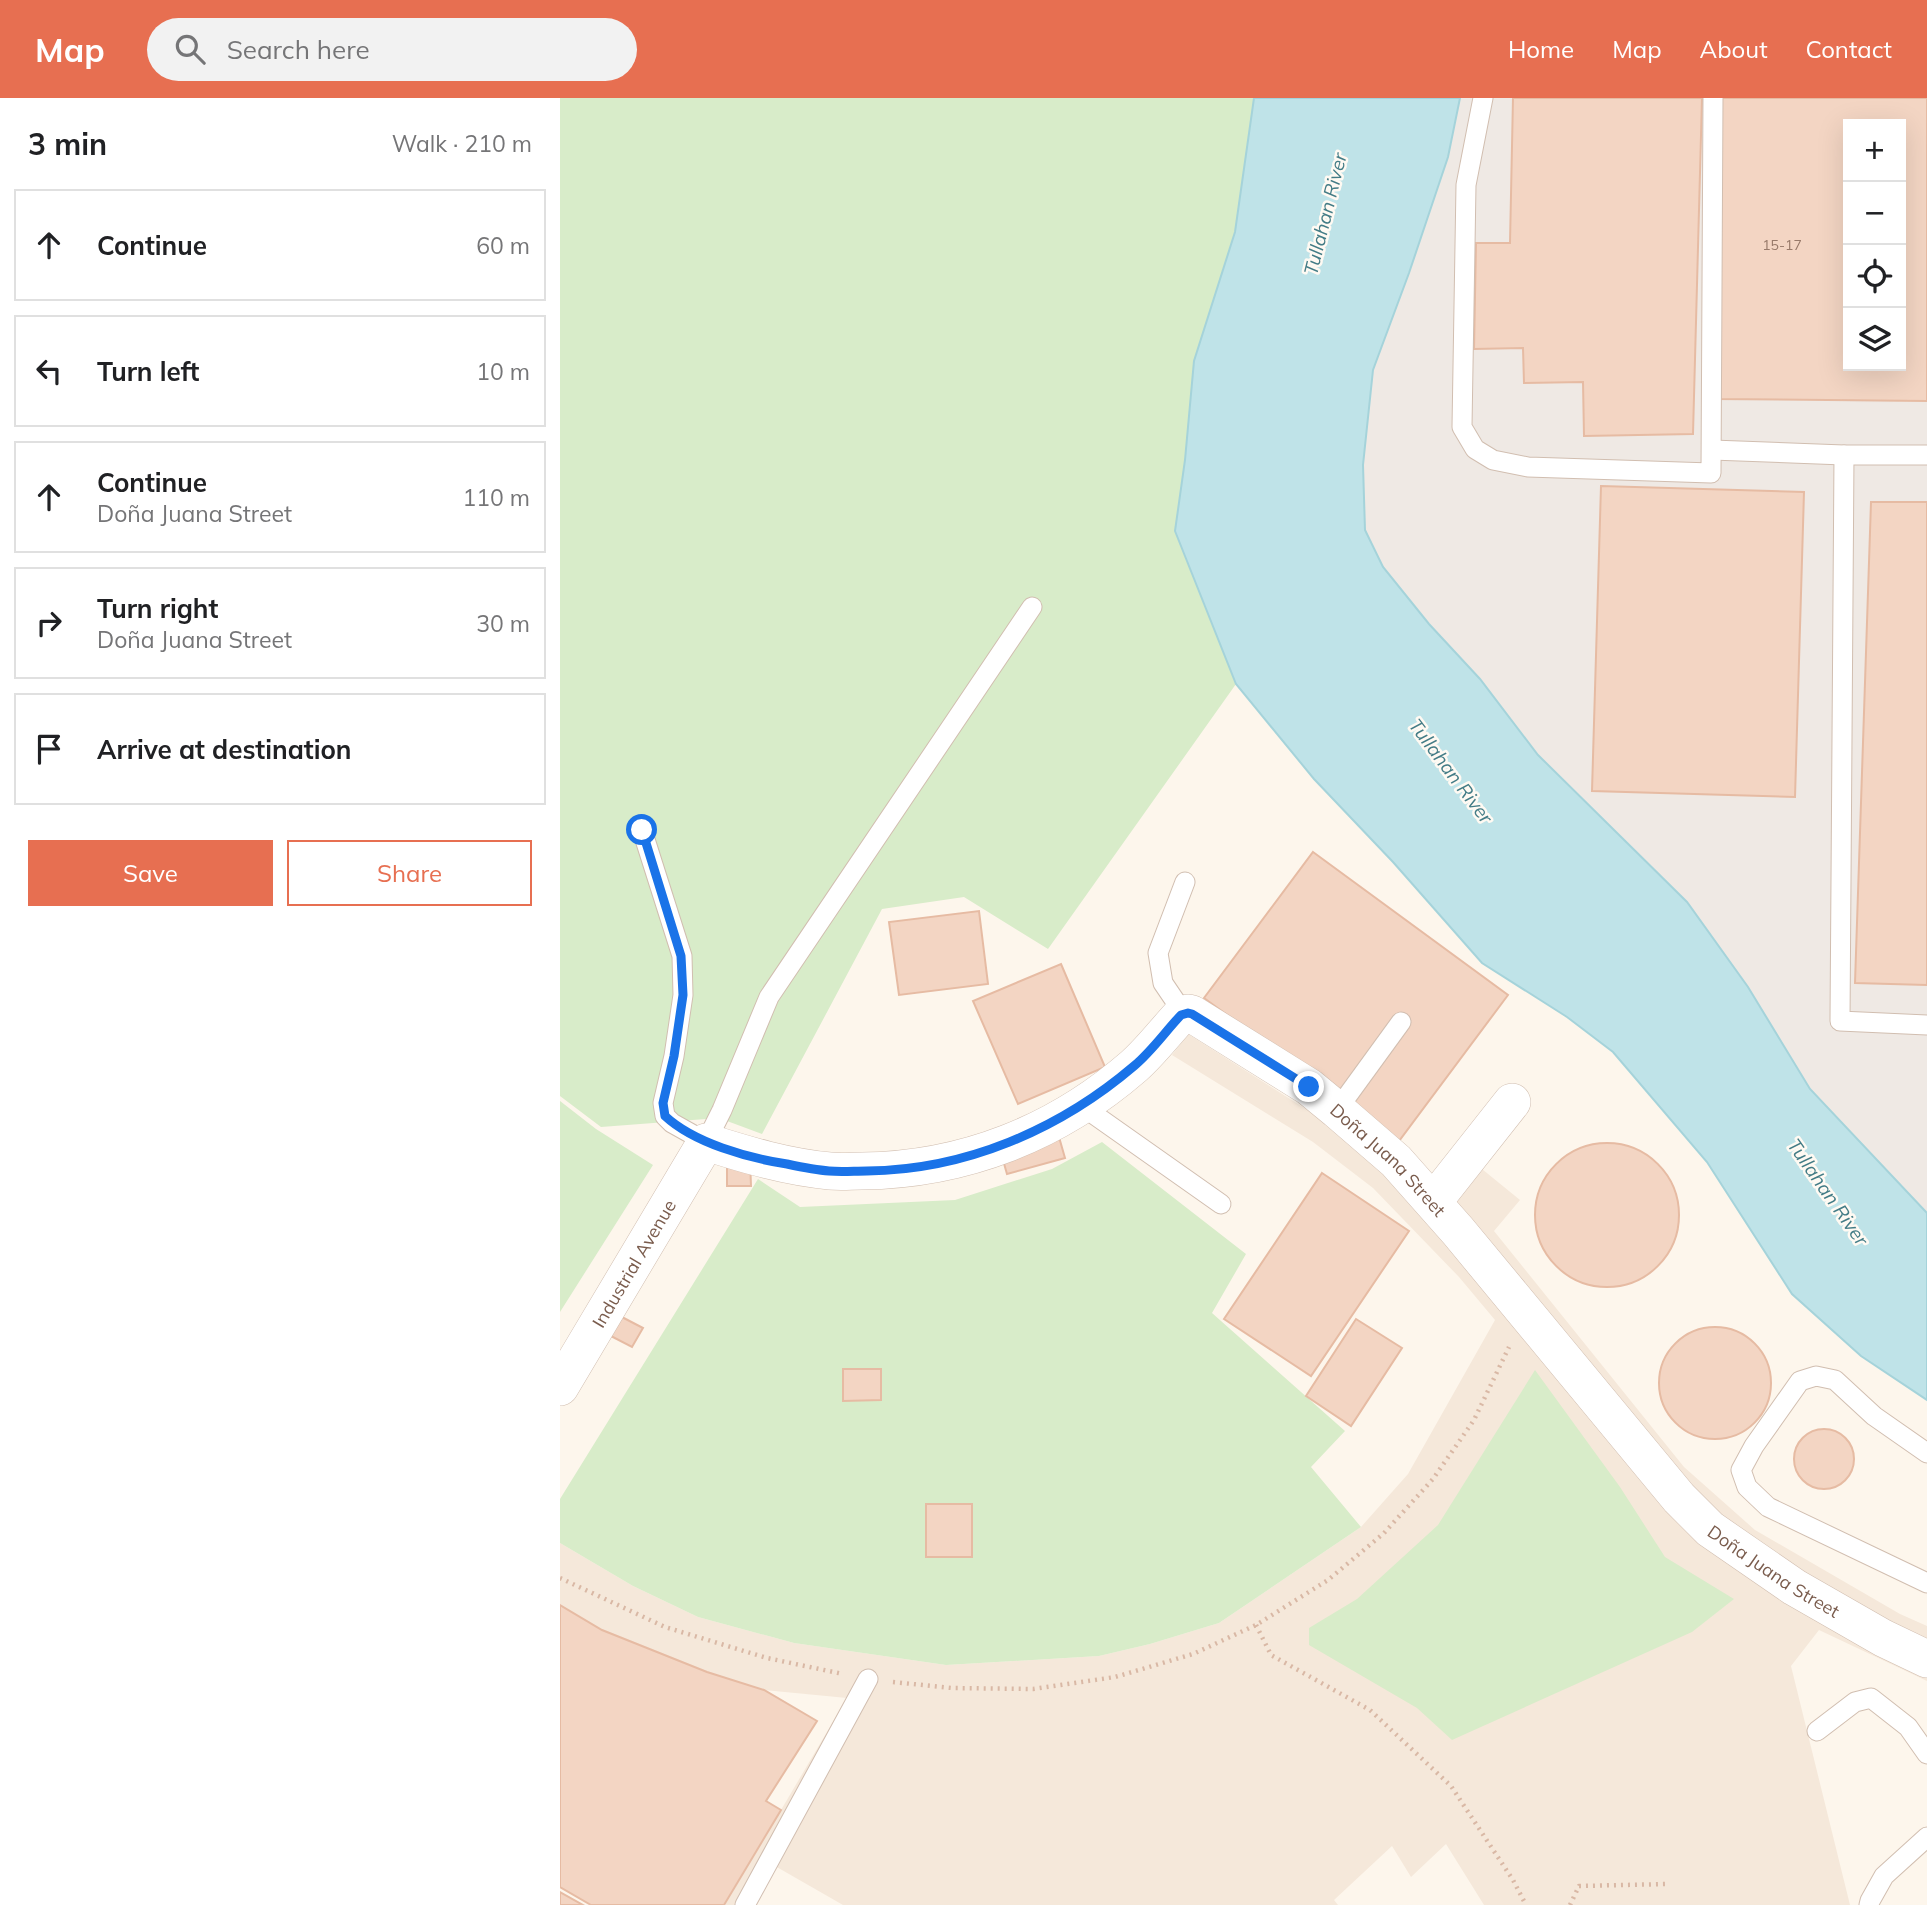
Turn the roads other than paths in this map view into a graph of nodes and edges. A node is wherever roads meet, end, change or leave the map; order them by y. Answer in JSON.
{"nodes":[{"id":1,"x":1483,"y":98,"type":"edge"},
{"id":2,"x":1713,"y":98,"type":"edge"},
{"id":3,"x":1712,"y":450,"type":"junction"},
{"id":4,"x":1844,"y":455,"type":"junction"},
{"id":5,"x":1927,"y":455,"type":"edge"},
{"id":6,"x":1032,"y":607,"type":"dead end"},
{"id":7,"x":642,"y":830,"type":"dead end"},
{"id":8,"x":1185,"y":882,"type":"dead end"},
{"id":9,"x":1184,"y":1014,"type":"junction"},
{"id":10,"x":1401,"y":1022,"type":"dead end"},
{"id":11,"x":1927,"y":1025,"type":"edge"},
{"id":12,"x":1512,"y":1102,"type":"dead end"},
{"id":13,"x":1082,"y":1106,"type":"junction"},
{"id":14,"x":1337,"y":1110,"type":"junction"},
{"id":15,"x":706,"y":1142,"type":"junction"},
{"id":16,"x":1433,"y":1202,"type":"junction"},
{"id":17,"x":1221,"y":1204,"type":"dead end"},
{"id":18,"x":560,"y":1387,"type":"edge"},
{"id":19,"x":1927,"y":1452,"type":"edge"},
{"id":20,"x":1927,"y":1583,"type":"edge"},
{"id":21,"x":1927,"y":1659,"type":"edge"},
{"id":22,"x":868,"y":1679,"type":"road end"},
{"id":23,"x":1817,"y":1731,"type":"dead end"},
{"id":24,"x":1927,"y":1754,"type":"edge"},
{"id":25,"x":1927,"y":1837,"type":"edge"},
{"id":26,"x":745,"y":1905,"type":"edge"},
{"id":27,"x":1869,"y":1905,"type":"edge"}],
"edges":[{"from":1,"to":3,"type":"lane"},
{"from":2,"to":3,"type":"lane"},
{"from":3,"to":4,"type":"lane"},
{"from":4,"to":5,"type":"lane"},
{"from":4,"to":11,"type":"lane"},
{"from":6,"to":15,"type":"lane"},
{"from":7,"to":15,"type":"lane"},
{"from":8,"to":9,"type":"lane"},
{"from":9,"to":13,"type":"street"},
{"from":9,"to":14,"type":"street","name":"Doña Juana Street"},
{"from":10,"to":14,"type":"lane"},
{"from":12,"to":16,"type":"street"},
{"from":13,"to":15,"type":"street"},
{"from":13,"to":17,"type":"lane"},
{"from":14,"to":16,"type":"street","name":"Doña Juana Street"},
{"from":15,"to":18,"type":"street","name":"Industrial Avenue"},
{"from":16,"to":21,"type":"street","name":"Doña Juana Street"},
{"from":19,"to":20,"type":"lane"},
{"from":22,"to":26,"type":"lane"},
{"from":23,"to":24,"type":"lane"},
{"from":25,"to":27,"type":"lane"}]}
